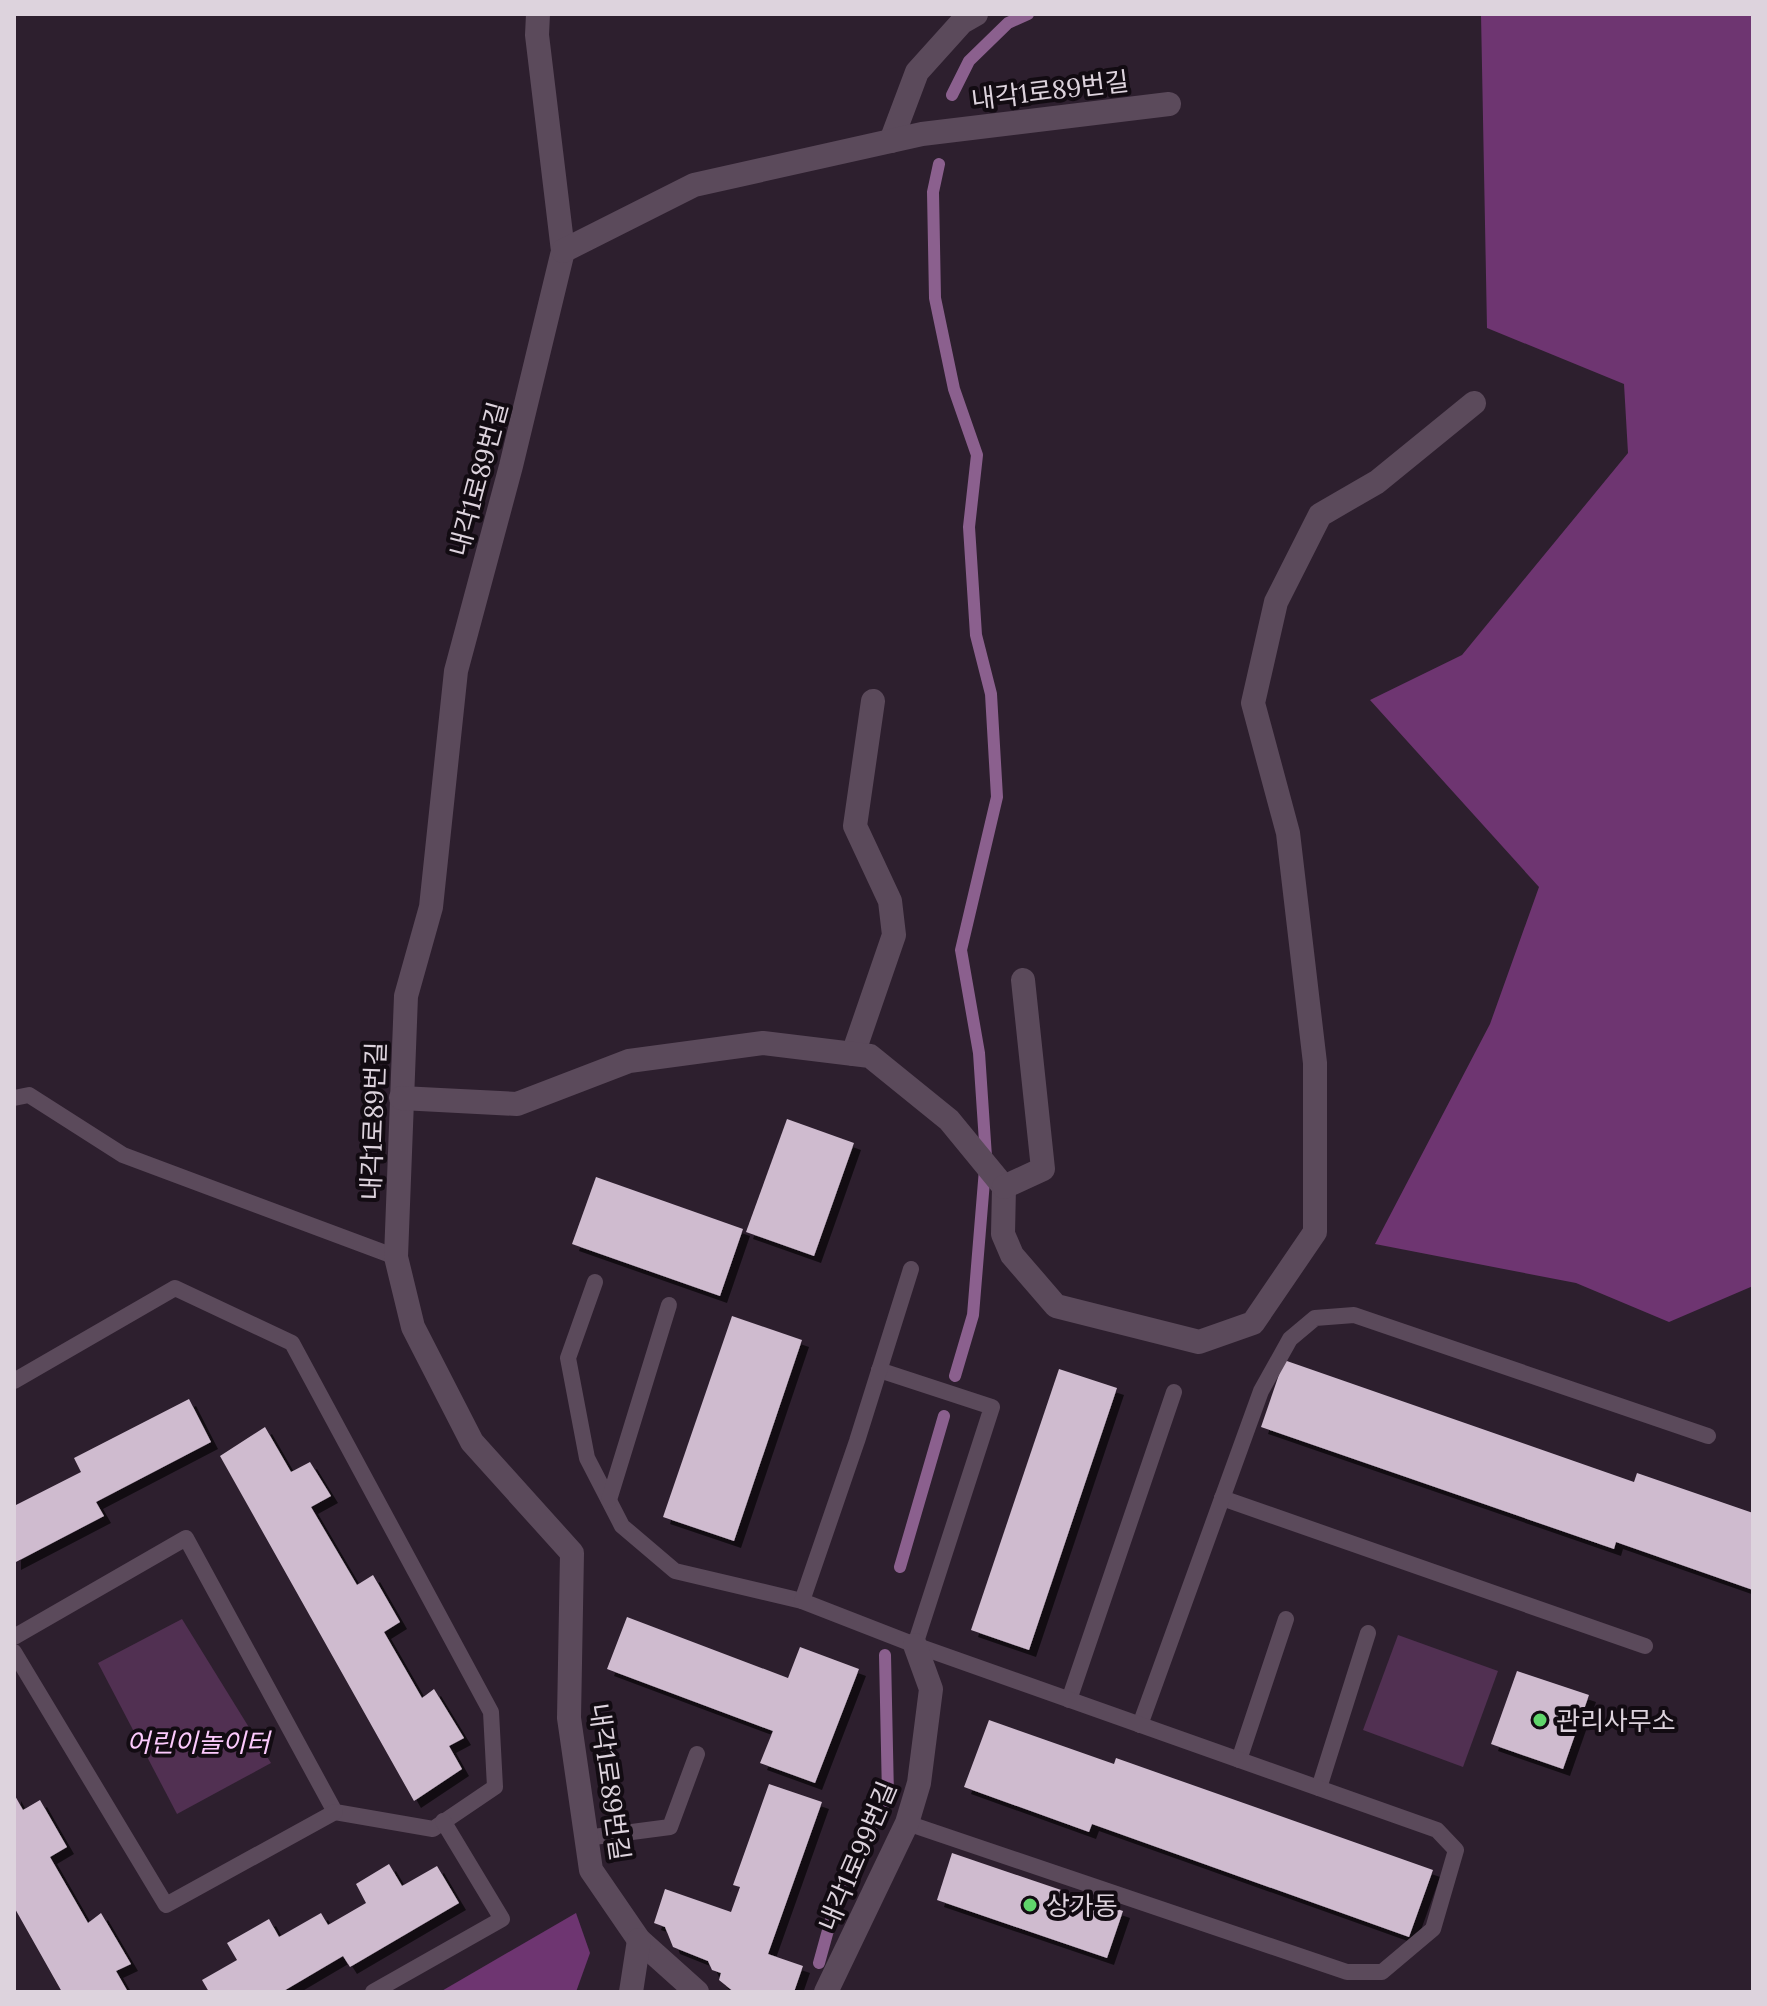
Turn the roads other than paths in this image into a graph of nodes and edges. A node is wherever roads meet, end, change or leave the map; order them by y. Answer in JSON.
{"nodes":[{"id":1,"x":538,"y":14,"type":"edge"},
{"id":2,"x":976,"y":14,"type":"edge"},
{"id":3,"x":1169,"y":104,"type":"dead end"},
{"id":4,"x":891,"y":141,"type":"junction"},
{"id":5,"x":563,"y":251,"type":"junction"},
{"id":6,"x":1474,"y":403,"type":"dead end"},
{"id":7,"x":873,"y":701,"type":"dead end"},
{"id":8,"x":1023,"y":980,"type":"dead end"},
{"id":9,"x":853,"y":1054,"type":"junction"},
{"id":10,"x":14,"y":1098,"type":"edge"},
{"id":11,"x":401,"y":1098,"type":"junction"},
{"id":12,"x":1004,"y":1187,"type":"junction"},
{"id":13,"x":396,"y":1257,"type":"junction"},
{"id":14,"x":911,"y":1269,"type":"dead end"},
{"id":15,"x":595,"y":1282,"type":"dead end"},
{"id":16,"x":669,"y":1305,"type":"dead end"},
{"id":17,"x":879,"y":1370,"type":"junction"},
{"id":18,"x":14,"y":1381,"type":"edge"},
{"id":19,"x":1174,"y":1392,"type":"dead end"},
{"id":20,"x":1708,"y":1436,"type":"dead end"},
{"id":21,"x":1222,"y":1498,"type":"junction"},
{"id":22,"x":609,"y":1500,"type":"junction"},
{"id":23,"x":802,"y":1601,"type":"junction"},
{"id":24,"x":1286,"y":1619,"type":"dead end"},
{"id":25,"x":1368,"y":1633,"type":"dead end"},
{"id":26,"x":14,"y":1637,"type":"edge"},
{"id":27,"x":915,"y":1645,"type":"junction"},
{"id":28,"x":1645,"y":1646,"type":"dead end"},
{"id":29,"x":14,"y":1652,"type":"edge"},
{"id":30,"x":1069,"y":1700,"type":"junction"},
{"id":31,"x":1140,"y":1725,"type":"junction"},
{"id":32,"x":697,"y":1754,"type":"dead end"},
{"id":33,"x":1239,"y":1760,"type":"junction"},
{"id":34,"x":1319,"y":1788,"type":"junction"},
{"id":35,"x":335,"y":1812,"type":"junction"},
{"id":36,"x":443,"y":1821,"type":"junction"},
{"id":37,"x":907,"y":1823,"type":"junction"},
{"id":38,"x":586,"y":1838,"type":"junction"},
{"id":39,"x":639,"y":1940,"type":"junction"},
{"id":40,"x":373,"y":1992,"type":"edge"},
{"id":41,"x":631,"y":1992,"type":"edge"},
{"id":42,"x":697,"y":1992,"type":"edge"},
{"id":43,"x":826,"y":1992,"type":"edge"}],
"edges":[{"from":1,"to":5,"type":"street","name":"내각1로89번길"},
{"from":2,"to":4,"type":"street"},
{"from":3,"to":4,"type":"street","name":"내각1로89번길"},
{"from":4,"to":5,"type":"street","name":"내각1로89번길"},
{"from":5,"to":11,"type":"street","name":"내각1로89번길"},
{"from":6,"to":12,"type":"street"},
{"from":7,"to":9,"type":"street"},
{"from":8,"to":12,"type":"street"},
{"from":9,"to":11,"type":"street"},
{"from":9,"to":12,"type":"street"},
{"from":10,"to":13,"type":"lane"},
{"from":11,"to":13,"type":"street","name":"내각1로89번길"},
{"from":13,"to":38,"type":"street","name":"내각1로89번길"},
{"from":14,"to":17,"type":"lane"},
{"from":15,"to":22,"type":"lane"},
{"from":16,"to":22,"type":"lane"},
{"from":17,"to":23,"type":"lane"},
{"from":17,"to":27,"type":"lane"},
{"from":18,"to":36,"type":"lane"},
{"from":19,"to":30,"type":"lane"},
{"from":20,"to":21,"type":"lane"},
{"from":21,"to":28,"type":"lane"},
{"from":21,"to":31,"type":"lane"},
{"from":22,"to":23,"type":"lane"},
{"from":23,"to":27,"type":"lane"},
{"from":24,"to":33,"type":"lane"},
{"from":25,"to":34,"type":"lane"},
{"from":26,"to":35,"type":"lane"},
{"from":27,"to":30,"type":"lane"},
{"from":27,"to":37,"type":"street","name":"내각1로99번길"},
{"from":29,"to":35,"type":"lane"},
{"from":30,"to":31,"type":"lane"},
{"from":31,"to":33,"type":"lane"},
{"from":32,"to":38,"type":"lane"},
{"from":33,"to":34,"type":"lane"},
{"from":34,"to":37,"type":"lane"},
{"from":35,"to":36,"type":"lane"},
{"from":36,"to":40,"type":"lane"},
{"from":37,"to":43,"type":"street","name":"내각1로99번길"},
{"from":38,"to":39,"type":"street","name":"내각1로89번길"},
{"from":39,"to":41,"type":"street"},
{"from":39,"to":42,"type":"street","name":"내각1로89번길"}]}
